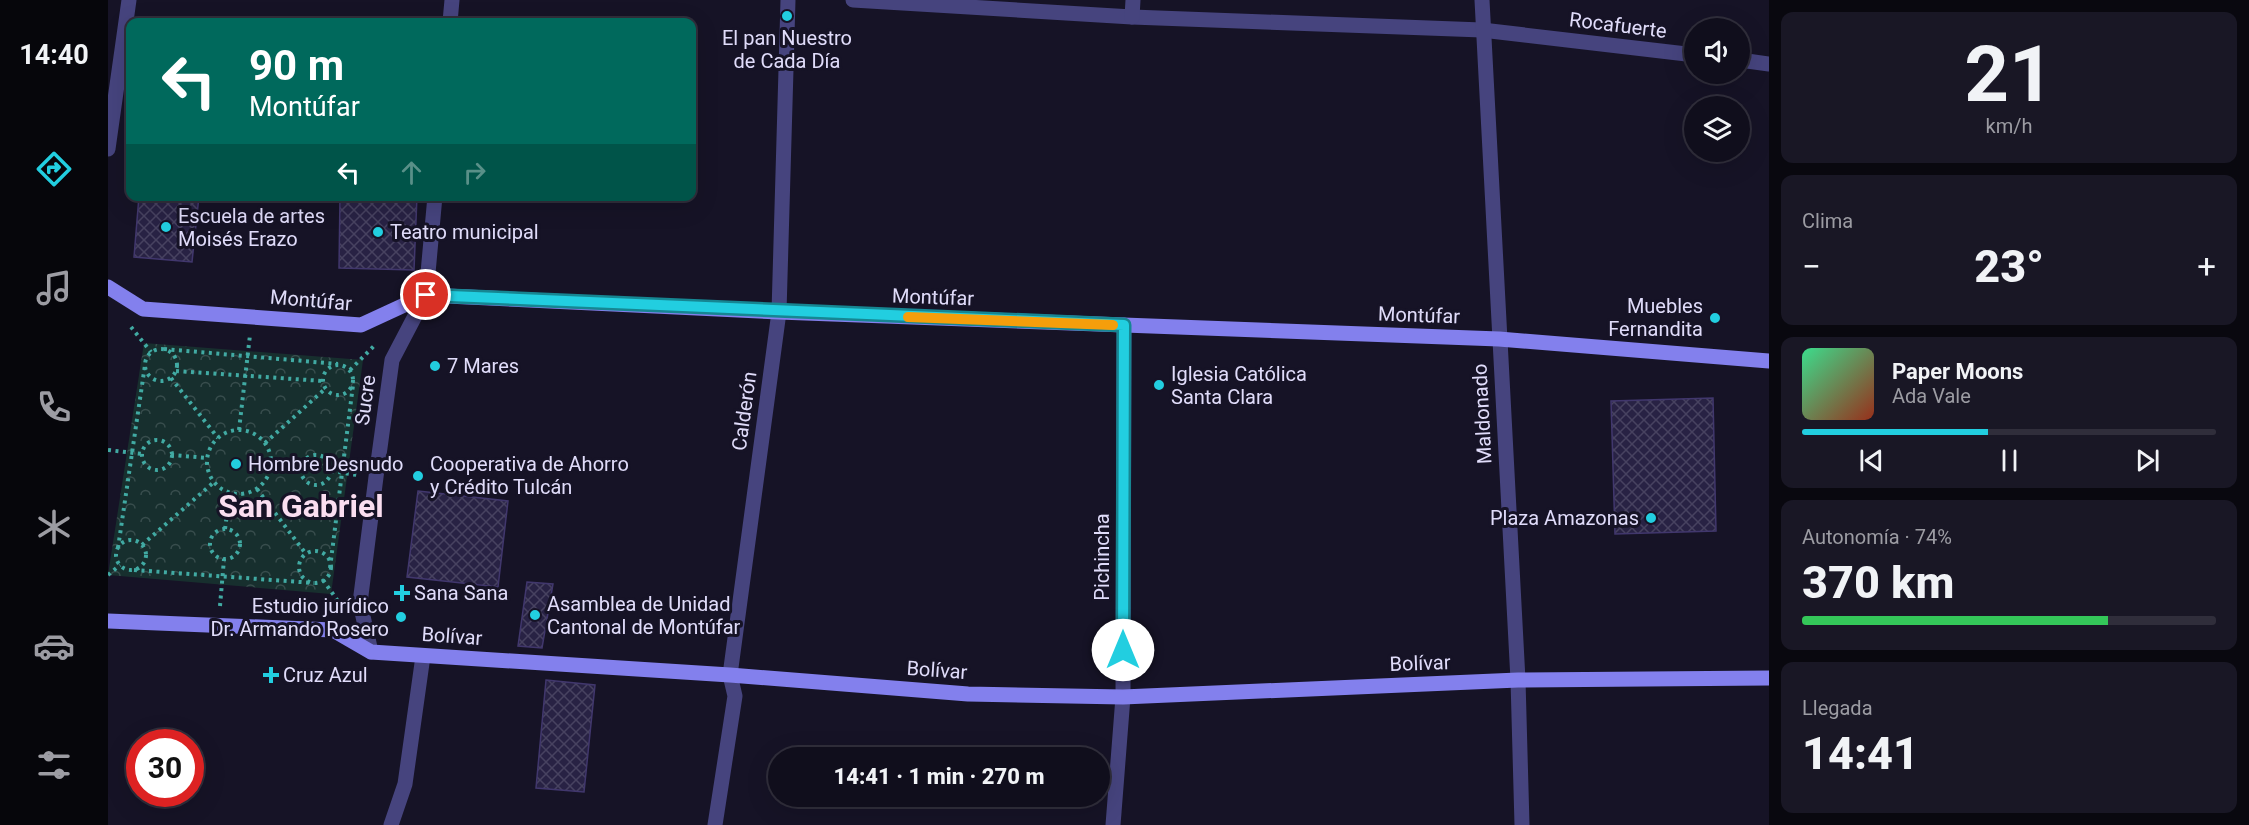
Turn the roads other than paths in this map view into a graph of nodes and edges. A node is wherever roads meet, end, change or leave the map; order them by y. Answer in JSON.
{"nodes":[{"id":1,"x":129,"y":0,"type":"edge"},
{"id":2,"x":453,"y":0,"type":"edge"},
{"id":3,"x":788,"y":0,"type":"edge"},
{"id":4,"x":853,"y":0,"type":"edge"},
{"id":5,"x":1133,"y":0,"type":"edge"},
{"id":6,"x":1482,"y":0,"type":"edge"},
{"id":7,"x":1132,"y":17,"type":"junction"},
{"id":8,"x":126,"y":18,"type":"edge"},
{"id":9,"x":451,"y":18,"type":"edge"},
{"id":10,"x":126,"y":21,"type":"edge"},
{"id":11,"x":1482,"y":30,"type":"junction"},
{"id":12,"x":1684,"y":54,"type":"edge"},
{"id":13,"x":1750,"y":61,"type":"edge"},
{"id":14,"x":1769,"y":64,"type":"edge"},
{"id":15,"x":108,"y":149,"type":"edge"},
{"id":16,"x":435,"y":201,"type":"edge"},
{"id":17,"x":108,"y":287,"type":"edge"},
{"id":18,"x":426,"y":295,"type":"junction"},
{"id":19,"x":779,"y":312,"type":"junction"},
{"id":20,"x":1124,"y":325,"type":"junction"},
{"id":21,"x":1499,"y":339,"type":"junction"},
{"id":22,"x":1769,"y":362,"type":"edge"},
{"id":23,"x":108,"y":621,"type":"edge"},
{"id":24,"x":371,"y":652,"type":"junction"},
{"id":25,"x":423,"y":656,"type":"junction"},
{"id":26,"x":730,"y":675,"type":"junction"},
{"id":27,"x":1769,"y":678,"type":"edge"},
{"id":28,"x":1518,"y":680,"type":"junction"},
{"id":29,"x":1123,"y":697,"type":"junction"},
{"id":30,"x":716,"y":824,"type":"edge"},
{"id":31,"x":391,"y":825,"type":"edge"},
{"id":32,"x":1113,"y":825,"type":"edge"},
{"id":33,"x":1522,"y":825,"type":"edge"}],
"edges":[{"from":1,"to":8,"type":"street"},
{"from":2,"to":9,"type":"street"},
{"from":3,"to":19,"type":"street","name":"Calderón"},
{"from":4,"to":7,"type":"street","name":"Rocafuerte"},
{"from":5,"to":7,"type":"street"},
{"from":6,"to":11,"type":"street","name":"Maldonado"},
{"from":7,"to":11,"type":"street","name":"Rocafuerte"},
{"from":10,"to":15,"type":"street"},
{"from":11,"to":12,"type":"street","name":"Rocafuerte"},
{"from":11,"to":21,"type":"street","name":"Maldonado"},
{"from":13,"to":14,"type":"street"},
{"from":16,"to":18,"type":"street","name":"Sucre"},
{"from":17,"to":18,"type":"street","name":"Montúfar"},
{"from":18,"to":19,"type":"street","name":"Montúfar"},
{"from":18,"to":24,"type":"street","name":"Sucre"},
{"from":19,"to":20,"type":"street","name":"Montúfar"},
{"from":19,"to":26,"type":"street","name":"Calderón"},
{"from":20,"to":21,"type":"street","name":"Montúfar"},
{"from":20,"to":29,"type":"street","name":"Pichincha"},
{"from":21,"to":22,"type":"street","name":"Montúfar"},
{"from":21,"to":28,"type":"street","name":"Maldonado"},
{"from":23,"to":24,"type":"street","name":"Bolívar"},
{"from":24,"to":25,"type":"street","name":"Bolívar"},
{"from":25,"to":26,"type":"street","name":"Bolívar"},
{"from":25,"to":31,"type":"street"},
{"from":26,"to":29,"type":"street","name":"Bolívar"},
{"from":26,"to":30,"type":"street","name":"Calderón"},
{"from":27,"to":28,"type":"street","name":"Bolívar"},
{"from":28,"to":29,"type":"street","name":"Bolívar"},
{"from":28,"to":33,"type":"street","name":"Maldonado"},
{"from":29,"to":32,"type":"street","name":"Pichincha"}]}
